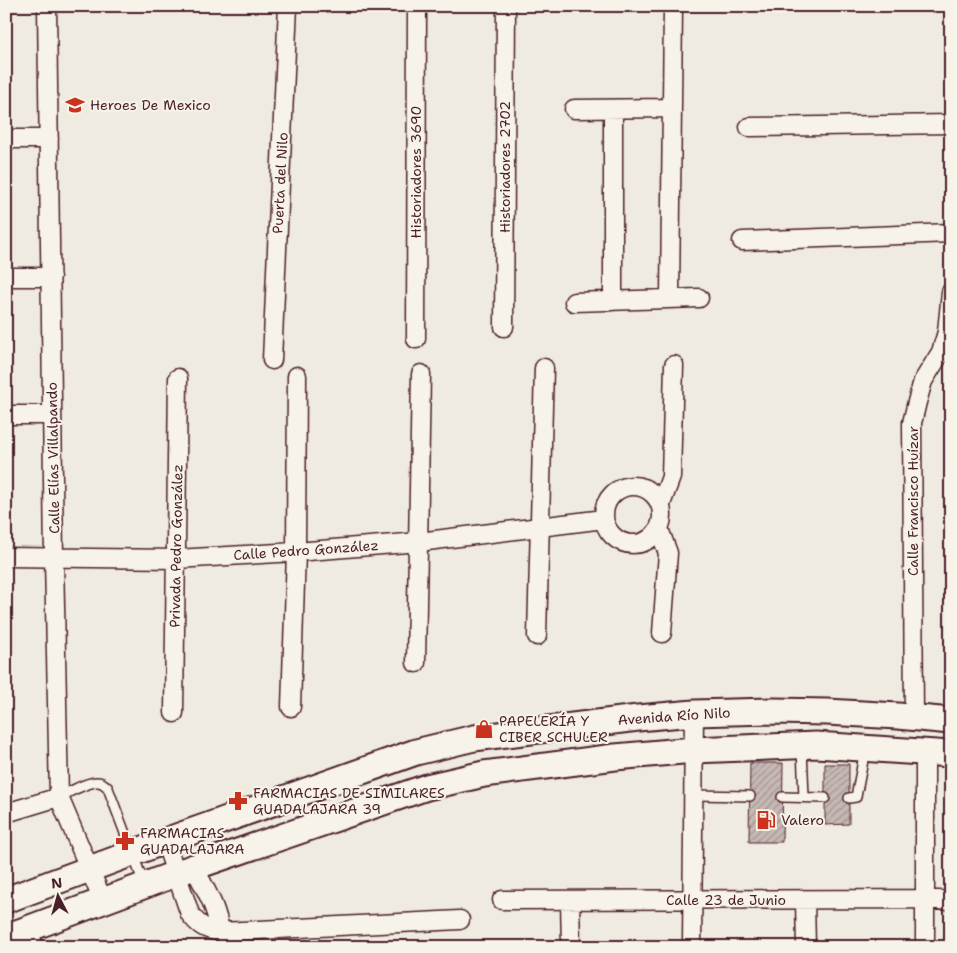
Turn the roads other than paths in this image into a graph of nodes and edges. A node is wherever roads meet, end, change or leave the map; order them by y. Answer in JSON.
{"nodes":[{"id":1,"x":47,"y":6,"type":"edge"},
{"id":2,"x":288,"y":6,"type":"edge"},
{"id":3,"x":417,"y":6,"type":"edge"},
{"id":4,"x":506,"y":6,"type":"edge"},
{"id":5,"x":673,"y":6,"type":"edge"},
{"id":6,"x":672,"y":108,"type":"junction"},
{"id":7,"x":574,"y":109,"type":"dead end"},
{"id":8,"x":613,"y":109,"type":"junction"},
{"id":9,"x":951,"y":124,"type":"edge"},
{"id":10,"x":749,"y":126,"type":"dead end"},
{"id":11,"x":6,"y":139,"type":"edge"},
{"id":12,"x":49,"y":140,"type":"junction"},
{"id":13,"x":951,"y":233,"type":"edge"},
{"id":14,"x":742,"y":241,"type":"dead end"},
{"id":15,"x":6,"y":277,"type":"edge"},
{"id":16,"x":50,"y":277,"type":"junction"},
{"id":17,"x":951,"y":292,"type":"edge"},
{"id":18,"x":699,"y":298,"type":"dead end"},
{"id":19,"x":670,"y":299,"type":"junction"},
{"id":20,"x":613,"y":301,"type":"junction"},
{"id":21,"x":574,"y":302,"type":"dead end"},
{"id":22,"x":504,"y":327,"type":"dead end"},
{"id":23,"x":416,"y":338,"type":"dead end"},
{"id":24,"x":946,"y":352,"type":"edge"},
{"id":25,"x":272,"y":360,"type":"dead end"},
{"id":26,"x":674,"y":365,"type":"dead end"},
{"id":27,"x":544,"y":368,"type":"dead end"},
{"id":28,"x":421,"y":374,"type":"dead end"},
{"id":29,"x":297,"y":376,"type":"dead end"},
{"id":30,"x":178,"y":378,"type":"dead end"},
{"id":31,"x":6,"y":415,"type":"edge"},
{"id":32,"x":52,"y":415,"type":"junction"},
{"id":33,"x":661,"y":504,"type":"junction"},
{"id":34,"x":604,"y":520,"type":"junction"},
{"id":35,"x":540,"y":527,"type":"junction"},
{"id":36,"x":659,"y":528,"type":"junction"},
{"id":37,"x":419,"y":542,"type":"junction"},
{"id":38,"x":296,"y":552,"type":"junction"},
{"id":39,"x":6,"y":557,"type":"edge"},
{"id":40,"x":54,"y":558,"type":"junction"},
{"id":41,"x":176,"y":559,"type":"junction"},
{"id":42,"x":662,"y":633,"type":"dead end"},
{"id":43,"x":537,"y":636,"type":"dead end"},
{"id":44,"x":416,"y":663,"type":"dead end"},
{"id":45,"x":291,"y":707,"type":"dead end"},
{"id":46,"x":174,"y":713,"type":"dead end"},
{"id":47,"x":694,"y":713,"type":"junction"},
{"id":48,"x":914,"y":718,"type":"junction"},
{"id":49,"x":951,"y":721,"type":"edge"},
{"id":50,"x":802,"y":745,"type":"junction"},
{"id":51,"x":866,"y":748,"type":"junction"},
{"id":52,"x":694,"y":750,"type":"junction"},
{"id":53,"x":925,"y":752,"type":"junction"},
{"id":54,"x":951,"y":754,"type":"edge"},
{"id":55,"x":693,"y":795,"type":"junction"},
{"id":56,"x":750,"y":796,"type":"dead end"},
{"id":57,"x":59,"y":797,"type":"junction"},
{"id":58,"x":782,"y":797,"type":"dead end"},
{"id":59,"x":804,"y":797,"type":"junction"},
{"id":60,"x":825,"y":798,"type":"dead end"},
{"id":61,"x":849,"y":798,"type":"dead end"},
{"id":62,"x":6,"y":813,"type":"edge"},
{"id":63,"x":165,"y":841,"type":"junction"},
{"id":64,"x":132,"y":853,"type":"junction"},
{"id":65,"x":90,"y":869,"type":"junction"},
{"id":66,"x":185,"y":871,"type":"junction"},
{"id":67,"x":145,"y":886,"type":"junction"},
{"id":68,"x":925,"y":899,"type":"junction"},
{"id":69,"x":6,"y":900,"type":"edge"},
{"id":70,"x":502,"y":900,"type":"dead end"},
{"id":71,"x":570,"y":900,"type":"junction"},
{"id":72,"x":692,"y":900,"type":"junction"},
{"id":73,"x":805,"y":900,"type":"junction"},
{"id":74,"x":103,"y":901,"type":"junction"},
{"id":75,"x":951,"y":901,"type":"edge"},
{"id":76,"x":460,"y":920,"type":"dead end"},
{"id":77,"x":220,"y":932,"type":"junction"},
{"id":78,"x":23,"y":938,"type":"edge"},
{"id":79,"x":571,"y":947,"type":"edge"},
{"id":80,"x":692,"y":947,"type":"edge"},
{"id":81,"x":806,"y":947,"type":"edge"},
{"id":82,"x":925,"y":947,"type":"edge"}],
"edges":[{"from":1,"to":12,"type":"street","name":"Calle Elías Villalpando"},
{"from":2,"to":25,"type":"street","name":"Puerta del Nilo"},
{"from":3,"to":23,"type":"street","name":"Historiadores 3690"},
{"from":4,"to":22,"type":"street","name":"Historiadores 2702"},
{"from":5,"to":6,"type":"street"},
{"from":6,"to":8,"type":"street"},
{"from":6,"to":19,"type":"street"},
{"from":7,"to":8,"type":"street"},
{"from":8,"to":20,"type":"street"},
{"from":9,"to":10,"type":"street"},
{"from":11,"to":12,"type":"street"},
{"from":12,"to":16,"type":"street","name":"Calle Elías Villalpando"},
{"from":13,"to":14,"type":"street"},
{"from":15,"to":16,"type":"street"},
{"from":16,"to":32,"type":"street","name":"Calle Elías Villalpando"},
{"from":17,"to":24,"type":"street","name":"Calle Francisco Huízar"},
{"from":18,"to":19,"type":"street"},
{"from":19,"to":20,"type":"street"},
{"from":20,"to":21,"type":"street"},
{"from":24,"to":48,"type":"street","name":"Calle Francisco Huízar"},
{"from":26,"to":33,"type":"street"},
{"from":27,"to":35,"type":"street"},
{"from":28,"to":37,"type":"street"},
{"from":29,"to":38,"type":"street"},
{"from":30,"to":41,"type":"street","name":"Privada Pedro González"},
{"from":31,"to":32,"type":"street"},
{"from":32,"to":40,"type":"street","name":"Calle Elías Villalpando"},
{"from":33,"to":34,"type":"street"},
{"from":33,"to":36,"type":"street"},
{"from":34,"to":35,"type":"street","name":"Calle Pedro González"},
{"from":34,"to":36,"type":"street"},
{"from":35,"to":37,"type":"street","name":"Calle Pedro González"},
{"from":35,"to":43,"type":"street"},
{"from":36,"to":42,"type":"street"},
{"from":37,"to":38,"type":"street","name":"Calle Pedro González"},
{"from":37,"to":44,"type":"street"},
{"from":38,"to":41,"type":"street","name":"Calle Pedro González"},
{"from":38,"to":45,"type":"street"},
{"from":39,"to":40,"type":"street","name":"Calle Pedro González"},
{"from":40,"to":41,"type":"street","name":"Calle Pedro González"},
{"from":40,"to":57,"type":"street","name":"Calle Elías Villalpando"},
{"from":41,"to":46,"type":"street","name":"Privada Pedro González"},
{"from":47,"to":48,"type":"main road","name":"Avenida Río Nilo"},
{"from":47,"to":52,"type":"street"},
{"from":47,"to":63,"type":"main road","name":"Avenida Río Nilo"},
{"from":48,"to":49,"type":"main road","name":"Avenida Río Nilo"},
{"from":50,"to":51,"type":"main road"},
{"from":50,"to":52,"type":"main road"},
{"from":50,"to":59,"type":"lane"},
{"from":51,"to":53,"type":"main road"},
{"from":51,"to":61,"type":"lane"},
{"from":52,"to":55,"type":"street"},
{"from":52,"to":66,"type":"main road"},
{"from":53,"to":54,"type":"main road"},
{"from":53,"to":68,"type":"street"},
{"from":55,"to":56,"type":"lane"},
{"from":55,"to":72,"type":"street"},
{"from":57,"to":62,"type":"street"},
{"from":57,"to":64,"type":"lane"},
{"from":57,"to":65,"type":"street","name":"Calle Elías Villalpando"},
{"from":58,"to":59,"type":"lane"},
{"from":59,"to":60,"type":"lane"},
{"from":63,"to":64,"type":"main road","name":"Avenida Río Nilo"},
{"from":63,"to":66,"type":"street"},
{"from":64,"to":65,"type":"main road","name":"Avenida Río Nilo"},
{"from":64,"to":67,"type":"lane"},
{"from":65,"to":69,"type":"main road","name":"Avenida Río Nilo"},
{"from":65,"to":74,"type":"street","name":"Calle Elías Villalpando"},
{"from":66,"to":67,"type":"main road"},
{"from":66,"to":77,"type":"street"},
{"from":66,"to":77,"type":"street"},
{"from":67,"to":74,"type":"main road"},
{"from":68,"to":73,"type":"street","name":"Calle 23 de Junio"},
{"from":68,"to":75,"type":"street","name":"Calle 23 de Junio"},
{"from":68,"to":82,"type":"street"},
{"from":70,"to":71,"type":"street","name":"Calle 23 de Junio"},
{"from":71,"to":72,"type":"street","name":"Calle 23 de Junio"},
{"from":71,"to":79,"type":"street"},
{"from":72,"to":73,"type":"street","name":"Calle 23 de Junio"},
{"from":72,"to":80,"type":"street"},
{"from":73,"to":81,"type":"street"},
{"from":74,"to":78,"type":"main road"},
{"from":76,"to":77,"type":"street"}]}
